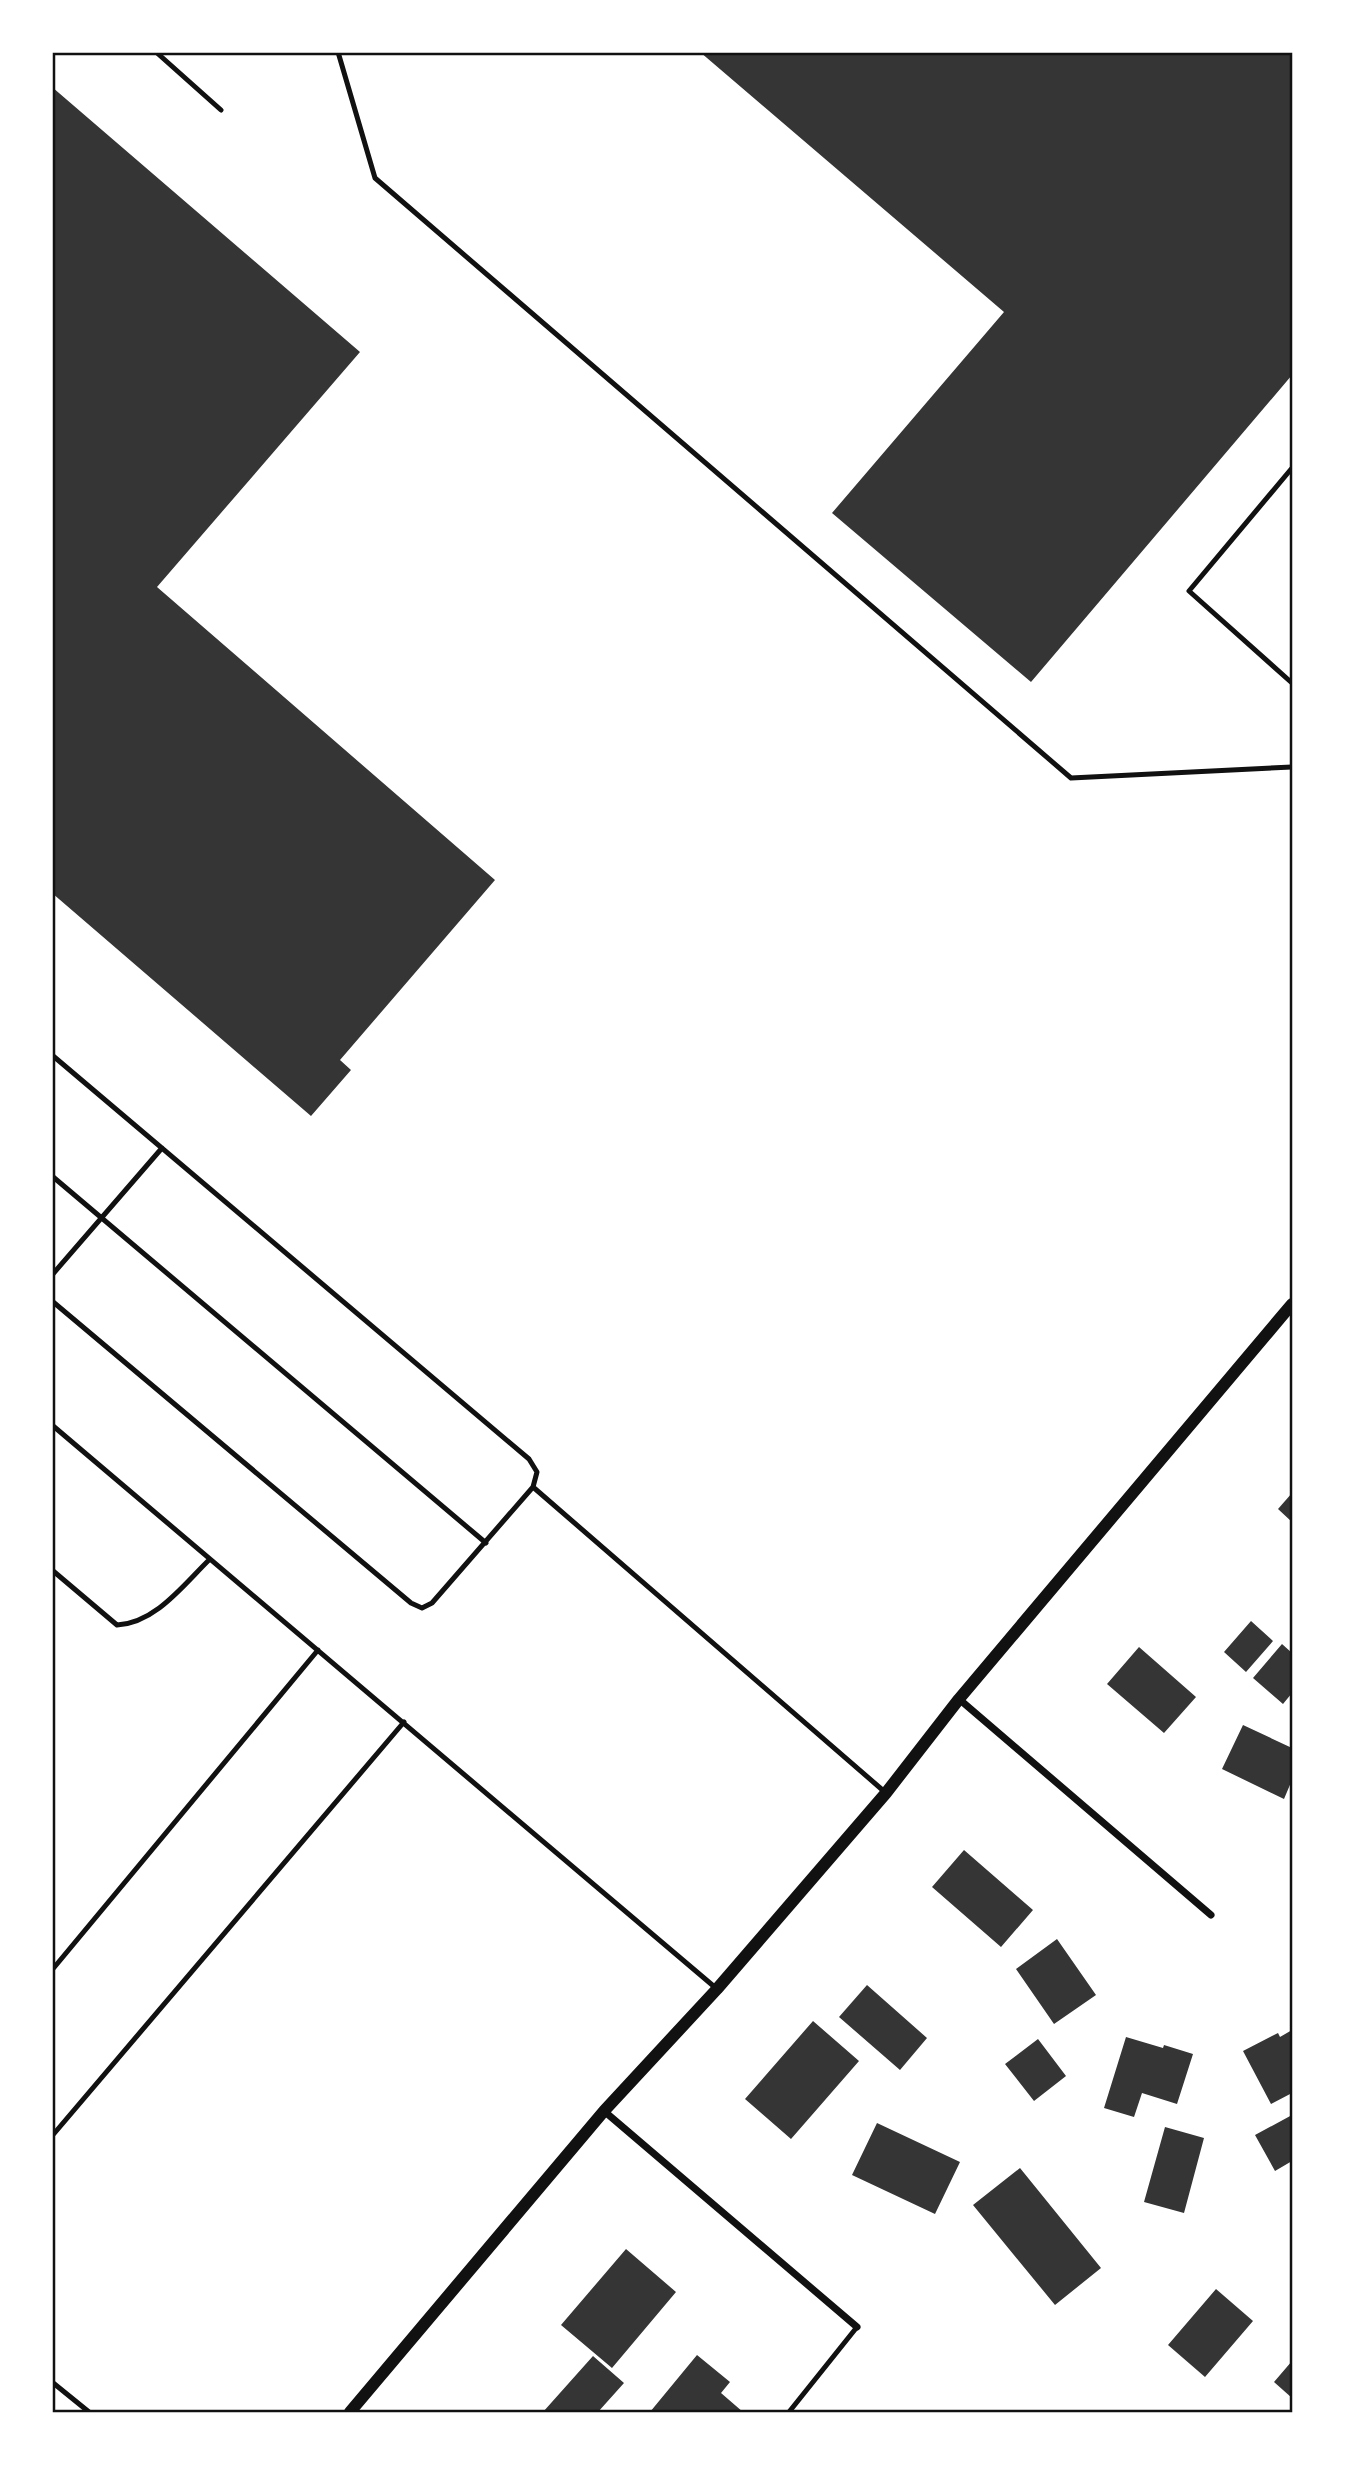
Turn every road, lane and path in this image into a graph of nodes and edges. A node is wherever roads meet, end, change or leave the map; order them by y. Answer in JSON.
{"nodes":[{"id":1,"x":156,"y":52,"type":"edge"},
{"id":2,"x":338,"y":52,"type":"edge"},
{"id":3,"x":221,"y":110,"type":"dead end"},
{"id":4,"x":1293,"y":468,"type":"edge"},
{"id":5,"x":1293,"y":683,"type":"edge"},
{"id":6,"x":1293,"y":767,"type":"edge"},
{"id":7,"x":52,"y":1055,"type":"edge"},
{"id":8,"x":162,"y":1148,"type":"junction"},
{"id":9,"x":52,"y":1176,"type":"edge"},
{"id":10,"x":102,"y":1218,"type":"junction"},
{"id":11,"x":52,"y":1275,"type":"edge"},
{"id":12,"x":52,"y":1301,"type":"edge"},
{"id":13,"x":1293,"y":1304,"type":"edge"},
{"id":14,"x":52,"y":1425,"type":"edge"},
{"id":15,"x":533,"y":1487,"type":"junction"},
{"id":16,"x":486,"y":1543,"type":"junction"},
{"id":17,"x":210,"y":1559,"type":"junction"},
{"id":18,"x":52,"y":1570,"type":"edge"},
{"id":19,"x":318,"y":1650,"type":"junction"},
{"id":20,"x":959,"y":1699,"type":"junction"},
{"id":21,"x":404,"y":1722,"type":"junction"},
{"id":22,"x":886,"y":1793,"type":"junction"},
{"id":23,"x":1211,"y":1915,"type":"dead end"},
{"id":24,"x":52,"y":1969,"type":"edge"},
{"id":25,"x":717,"y":1989,"type":"junction"},
{"id":26,"x":604,"y":2111,"type":"junction"},
{"id":27,"x":52,"y":2136,"type":"edge"},
{"id":28,"x":857,"y":2327,"type":"joint"},
{"id":29,"x":52,"y":2382,"type":"edge"},
{"id":30,"x":89,"y":2413,"type":"edge"},
{"id":31,"x":350,"y":2413,"type":"edge"},
{"id":32,"x":789,"y":2413,"type":"edge"}],
"edges":[{"from":1,"to":3,"type":"lane"},
{"from":2,"to":6,"type":"lane"},
{"from":4,"to":5,"type":"lane"},
{"from":7,"to":8,"type":"lane"},
{"from":8,"to":10,"type":"lane"},
{"from":8,"to":15,"type":"lane"},
{"from":9,"to":10,"type":"lane"},
{"from":10,"to":11,"type":"lane"},
{"from":10,"to":16,"type":"lane"},
{"from":12,"to":16,"type":"lane"},
{"from":13,"to":20,"type":"street"},
{"from":14,"to":17,"type":"lane"},
{"from":15,"to":16,"type":"lane"},
{"from":15,"to":22,"type":"lane"},
{"from":17,"to":18,"type":"lane"},
{"from":17,"to":19,"type":"lane"},
{"from":19,"to":21,"type":"lane"},
{"from":19,"to":24,"type":"lane"},
{"from":20,"to":22,"type":"street"},
{"from":20,"to":23,"type":"street"},
{"from":21,"to":25,"type":"lane"},
{"from":21,"to":27,"type":"lane"},
{"from":22,"to":25,"type":"street"},
{"from":25,"to":26,"type":"street"},
{"from":26,"to":28,"type":"street"},
{"from":26,"to":31,"type":"street"},
{"from":28,"to":32,"type":"lane"},
{"from":29,"to":30,"type":"lane"}]}
